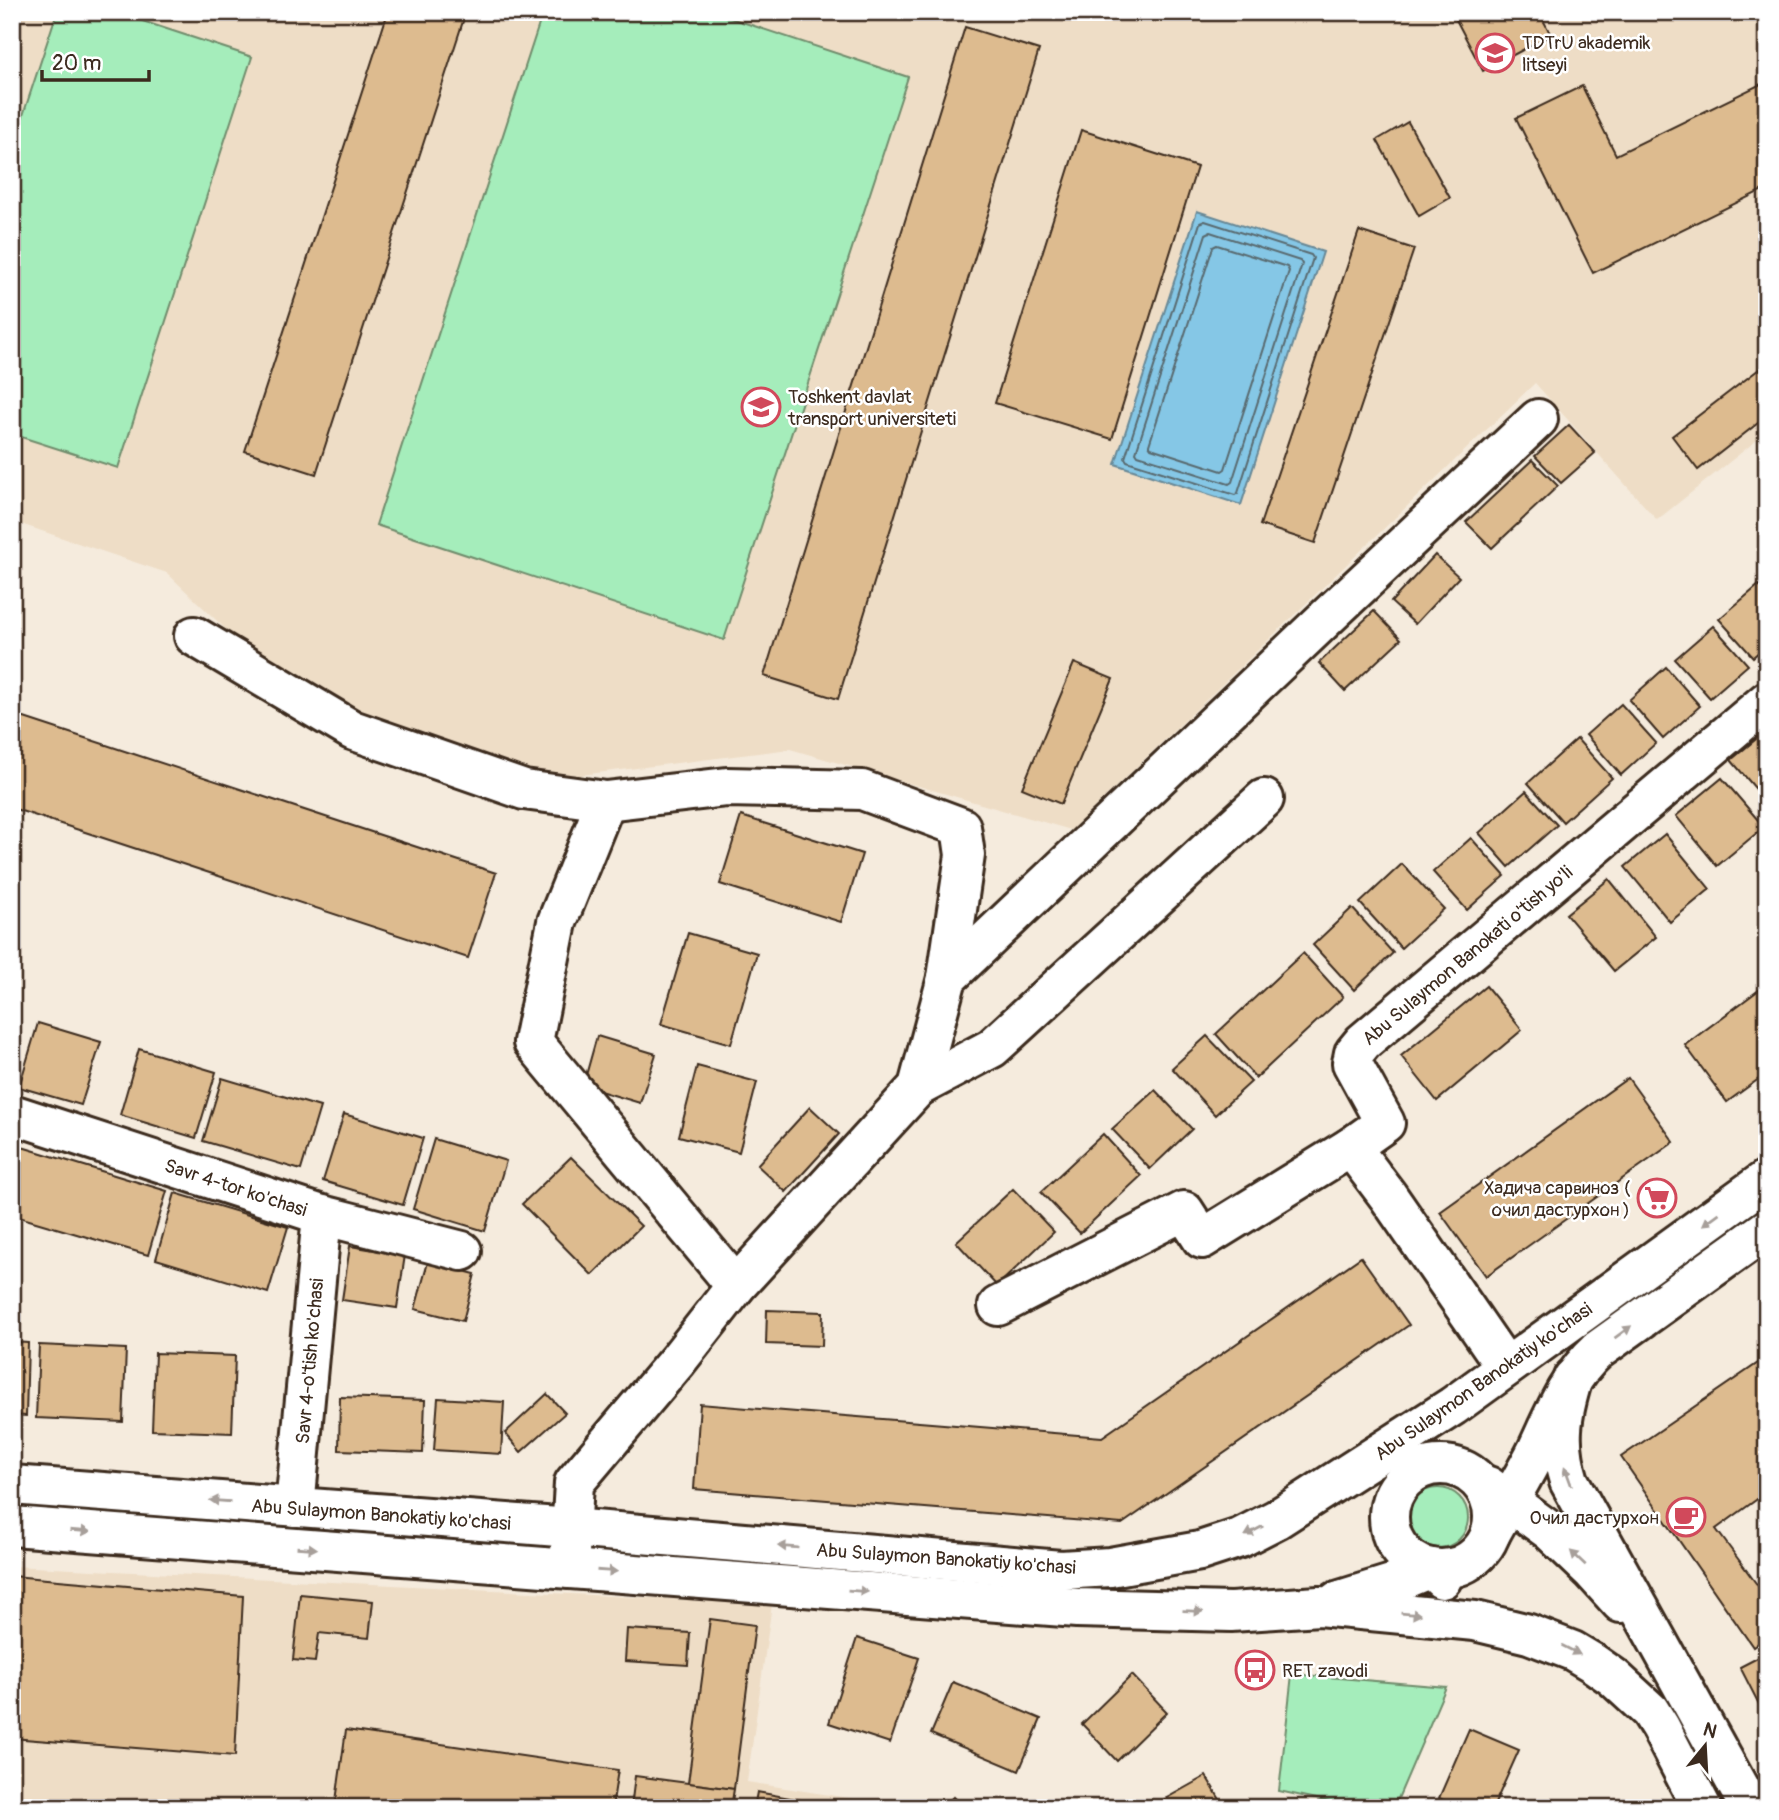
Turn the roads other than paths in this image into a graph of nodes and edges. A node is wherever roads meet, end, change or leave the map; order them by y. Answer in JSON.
{"nodes":[{"id":1,"x":1538,"y":419,"type":"dead end"},
{"id":2,"x":194,"y":636,"type":"dead end"},
{"id":3,"x":1767,"y":701,"type":"edge"},
{"id":4,"x":1264,"y":799,"type":"dead end"},
{"id":5,"x":606,"y":801,"type":"junction"},
{"id":6,"x":947,"y":978,"type":"junction"},
{"id":7,"x":918,"y":1087,"type":"junction"},
{"id":8,"x":12,"y":1114,"type":"edge"},
{"id":9,"x":1351,"y":1147,"type":"junction"},
{"id":10,"x":1767,"y":1179,"type":"edge"},
{"id":11,"x":323,"y":1215,"type":"junction"},
{"id":12,"x":1767,"y":1229,"type":"edge"},
{"id":13,"x":462,"y":1251,"type":"dead end"},
{"id":14,"x":736,"y":1286,"type":"junction"},
{"id":15,"x":998,"y":1306,"type":"dead end"},
{"id":16,"x":1506,"y":1367,"type":"junction"},
{"id":17,"x":1573,"y":1378,"type":"junction"},
{"id":18,"x":1453,"y":1406,"type":"junction"},
{"id":19,"x":1414,"y":1473,"type":"junction"},
{"id":20,"x":12,"y":1485,"type":"edge"},
{"id":21,"x":1313,"y":1496,"type":"junction"},
{"id":22,"x":295,"y":1507,"type":"junction"},
{"id":23,"x":1500,"y":1517,"type":"junction"},
{"id":24,"x":12,"y":1525,"type":"edge"},
{"id":25,"x":571,"y":1528,"type":"junction"},
{"id":26,"x":1431,"y":1568,"type":"junction"},
{"id":27,"x":569,"y":1569,"type":"junction"},
{"id":28,"x":1319,"y":1606,"type":"junction"},
{"id":29,"x":1507,"y":1628,"type":"junction"},
{"id":30,"x":1695,"y":1707,"type":"junction"},
{"id":31,"x":1702,"y":1808,"type":"edge"},
{"id":32,"x":1750,"y":1808,"type":"edge"}],
"edges":[{"from":1,"to":6,"type":"street"},
{"from":2,"to":5,"type":"street"},
{"from":3,"to":9,"type":"street","name":"Abu Sulaymon Banokati o'tish yo'li"},
{"from":4,"to":7,"type":"street"},
{"from":5,"to":6,"type":"street"},
{"from":5,"to":14,"type":"street"},
{"from":6,"to":7,"type":"street"},
{"from":7,"to":14,"type":"street"},
{"from":8,"to":11,"type":"street","name":"Savr 4-tor ko'chasi"},
{"from":9,"to":15,"type":"street","name":"Abu Sulaymon Banokati o'tish yo'li"},
{"from":9,"to":16,"type":"street"},
{"from":10,"to":16,"type":"street","name":"Abu Sulaymon Banokatiy ko'chasi","one_way":true},
{"from":11,"to":13,"type":"street","name":"Savr 4-tor ko'chasi"},
{"from":11,"to":22,"type":"street","name":"Savr 4-o'tish ko'chasi"},
{"from":17,"to":12,"type":"street","one_way":true},
{"from":14,"to":25,"type":"street"},
{"from":16,"to":18,"type":"street","name":"Abu Sulaymon Banokatiy ko'chasi"},
{"from":17,"to":23,"type":"street"},
{"from":30,"to":17,"type":"street","one_way":true},
{"from":18,"to":19,"type":"street"},
{"from":18,"to":21,"type":"street","name":"Abu Sulaymon Banokatiy ko'chasi"},
{"from":19,"to":21,"type":"street"},
{"from":19,"to":23,"type":"street"},
{"from":19,"to":26,"type":"street"},
{"from":22,"to":20,"type":"street","name":"Abu Sulaymon Banokatiy ko'chasi","one_way":true},
{"from":21,"to":25,"type":"street","name":"Abu Sulaymon Banokatiy ko'chasi","one_way":true},
{"from":22,"to":25,"type":"street","name":"Abu Sulaymon Banokatiy ko'chasi"},
{"from":23,"to":26,"type":"street"},
{"from":30,"to":23,"type":"street","one_way":true},
{"from":24,"to":27,"type":"street","name":"Abu Sulaymon Banokatiy ko'chasi","one_way":true},
{"from":25,"to":27,"type":"street"},
{"from":26,"to":28,"type":"street"},
{"from":26,"to":29,"type":"street"},
{"from":27,"to":28,"type":"street","name":"Abu Sulaymon Banokatiy ko'chasi","one_way":true},
{"from":28,"to":29,"type":"street","name":"Abu Sulaymon Banokatiy ko'chasi","one_way":true},
{"from":29,"to":31,"type":"street","name":"Abu Sulaymon Banokatiy ko'chasi","one_way":true},
{"from":30,"to":32,"type":"street"}]}
